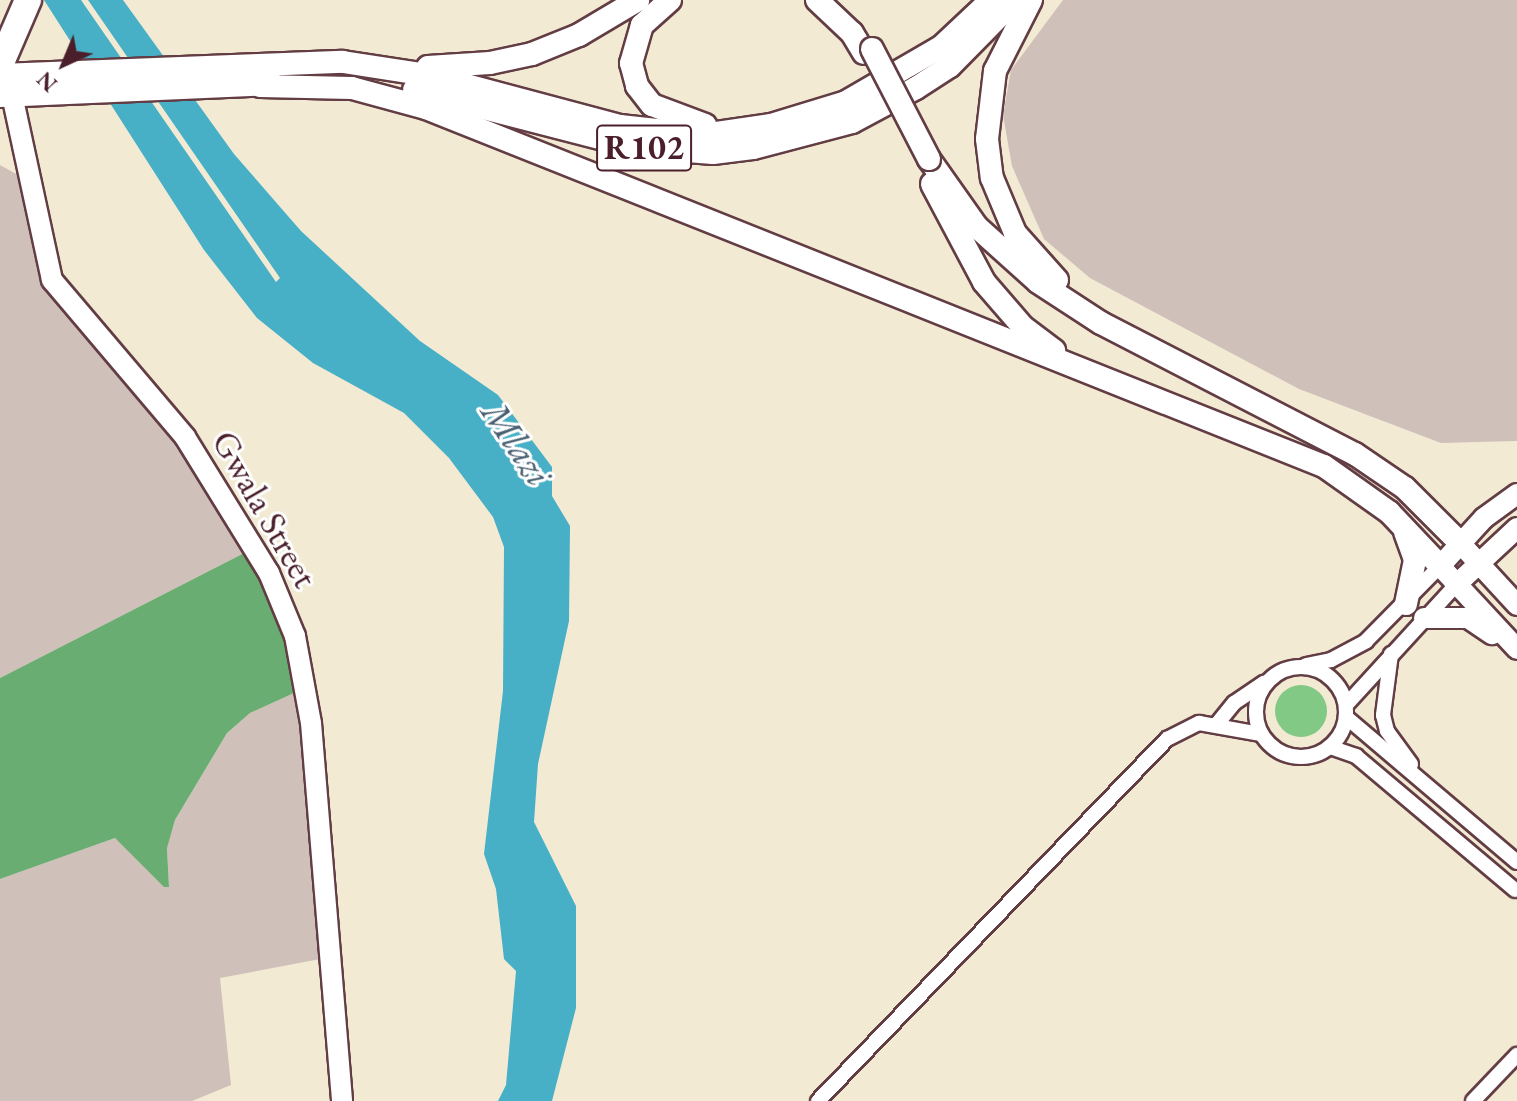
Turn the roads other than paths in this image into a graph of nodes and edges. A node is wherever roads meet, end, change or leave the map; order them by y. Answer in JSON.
{"nodes":[{"id":1,"x":28,"y":0,"type":"edge"},
{"id":2,"x":638,"y":0,"type":"edge"},
{"id":3,"x":670,"y":0,"type":"edge"},
{"id":4,"x":817,"y":0,"type":"edge"},
{"id":5,"x":829,"y":0,"type":"edge"},
{"id":6,"x":991,"y":0,"type":"edge"},
{"id":7,"x":1015,"y":0,"type":"edge"},
{"id":8,"x":1031,"y":0,"type":"edge"},
{"id":9,"x":868,"y":51,"type":"junction"},
{"id":10,"x":343,"y":62,"type":"junction"},
{"id":11,"x":0,"y":65,"type":"edge"},
{"id":12,"x":0,"y":75,"type":"edge"},
{"id":13,"x":34,"y":84,"type":"junction"},
{"id":14,"x":260,"y":86,"type":"junction"},
{"id":15,"x":6,"y":95,"type":"edge"},
{"id":16,"x":742,"y":130,"type":"junction"},
{"id":17,"x":924,"y":159,"type":"junction"},
{"id":18,"x":1186,"y":365,"type":"junction"},
{"id":19,"x":1096,"y":375,"type":"junction"},
{"id":20,"x":1517,"y":494,"type":"edge"},
{"id":21,"x":1399,"y":523,"type":"junction"},
{"id":22,"x":1517,"y":528,"type":"edge"},
{"id":23,"x":1461,"y":544,"type":"junction"},
{"id":24,"x":1479,"y":563,"type":"junction"},
{"id":25,"x":1440,"y":566,"type":"junction"},
{"id":26,"x":1457,"y":584,"type":"junction"},
{"id":27,"x":1406,"y":604,"type":"junction"},
{"id":28,"x":1517,"y":605,"type":"edge"},
{"id":29,"x":1424,"y":618,"type":"junction"},
{"id":30,"x":1517,"y":651,"type":"edge"},
{"id":31,"x":1391,"y":654,"type":"junction"},
{"id":32,"x":1302,"y":666,"type":"junction"},
{"id":33,"x":1266,"y":682,"type":"junction"},
{"id":34,"x":1346,"y":711,"type":"junction"},
{"id":35,"x":1217,"y":724,"type":"junction"},
{"id":36,"x":1261,"y":734,"type":"junction"},
{"id":37,"x":1330,"y":747,"type":"junction"},
{"id":38,"x":1425,"y":783,"type":"junction"},
{"id":39,"x":1517,"y":862,"type":"edge"},
{"id":40,"x":1516,"y":891,"type":"edge"},
{"id":41,"x":1517,"y":1055,"type":"edge"},
{"id":42,"x":342,"y":1101,"type":"edge"},
{"id":43,"x":818,"y":1101,"type":"edge"},
{"id":44,"x":1473,"y":1101,"type":"edge"}],
"edges":[{"from":1,"to":11,"type":"highway"},
{"from":2,"to":10,"type":"main road"},
{"from":3,"to":16,"type":"main road"},
{"from":4,"to":9,"type":"main road"},
{"from":5,"to":9,"type":"main road"},
{"from":6,"to":16,"type":"main road","number":"R102"},
{"from":7,"to":14,"type":"main road","number":"R102"},
{"from":8,"to":18,"type":"main road"},
{"from":9,"to":17,"type":"main road"},
{"from":10,"to":13,"type":"main road","number":"R102"},
{"from":10,"to":16,"type":"main road","number":"R102"},
{"from":12,"to":13,"type":"main road","number":"R102"},
{"from":13,"to":14,"type":"main road","number":"R102"},
{"from":13,"to":15,"type":"main road","number":"R102"},
{"from":14,"to":19,"type":"main road"},
{"from":15,"to":42,"type":"street","name":"Gwala Street"},
{"from":17,"to":18,"type":"main road"},
{"from":17,"to":19,"type":"main road"},
{"from":18,"to":23,"type":"main road"},
{"from":19,"to":21,"type":"main road"},
{"from":20,"to":23,"type":"street"},
{"from":21,"to":25,"type":"main road"},
{"from":21,"to":27,"type":"main road"},
{"from":22,"to":24,"type":"street"},
{"from":23,"to":24,"type":"street"},
{"from":23,"to":25,"type":"street"},
{"from":24,"to":26,"type":"street"},
{"from":24,"to":28,"type":"street"},
{"from":25,"to":26,"type":"street"},
{"from":25,"to":27,"type":"street"},
{"from":26,"to":29,"type":"street"},
{"from":26,"to":30,"type":"street"},
{"from":27,"to":32,"type":"street"},
{"from":29,"to":30,"type":"street"},
{"from":29,"to":31,"type":"street"},
{"from":31,"to":34,"type":"street"},
{"from":31,"to":38,"type":"street"},
{"from":32,"to":33,"type":"street"},
{"from":32,"to":34,"type":"street"},
{"from":33,"to":35,"type":"street"},
{"from":33,"to":36,"type":"street"},
{"from":34,"to":37,"type":"street"},
{"from":34,"to":38,"type":"street"},
{"from":35,"to":36,"type":"street"},
{"from":35,"to":43,"type":"street"},
{"from":36,"to":37,"type":"street"},
{"from":37,"to":40,"type":"street"},
{"from":38,"to":39,"type":"street"},
{"from":41,"to":44,"type":"street"}]}
